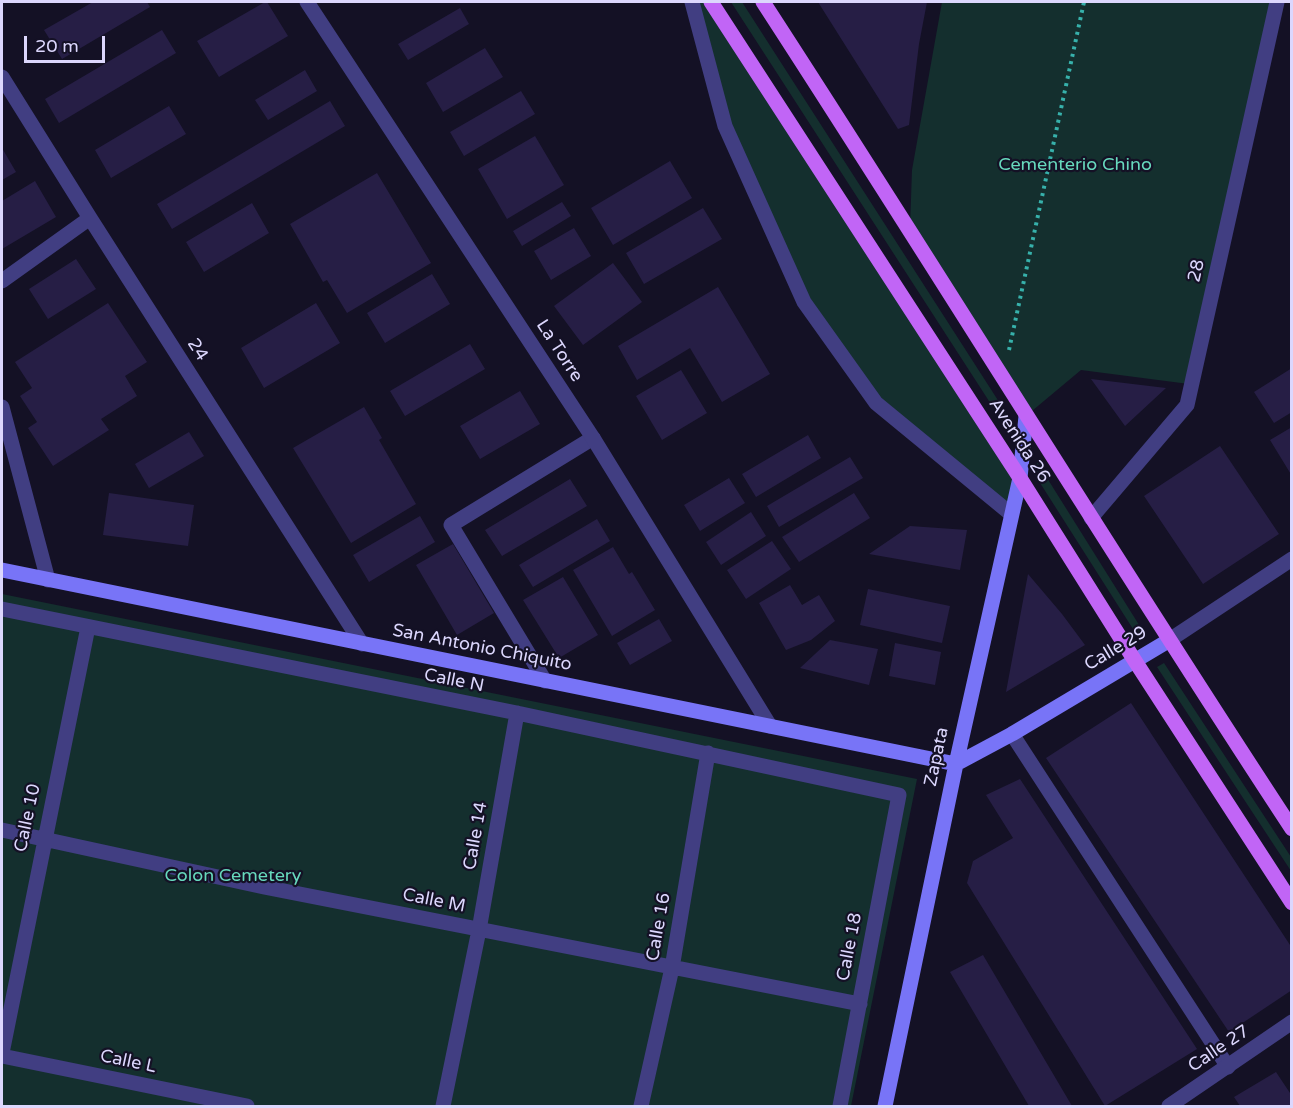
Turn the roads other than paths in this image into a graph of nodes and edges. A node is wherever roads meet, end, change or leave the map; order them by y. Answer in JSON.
{"nodes":[{"id":1,"x":307,"y":2,"type":"edge"},
{"id":2,"x":692,"y":2,"type":"edge"},
{"id":3,"x":711,"y":2,"type":"edge"},
{"id":4,"x":763,"y":2,"type":"edge"},
{"id":5,"x":1277,"y":2,"type":"edge"},
{"id":6,"x":2,"y":76,"type":"edge"},
{"id":7,"x":90,"y":218,"type":"junction"},
{"id":8,"x":2,"y":281,"type":"edge"},
{"id":9,"x":2,"y":407,"type":"edge"},
{"id":10,"x":1026,"y":416,"type":"junction"},
{"id":11,"x":593,"y":438,"type":"junction"},
{"id":12,"x":1020,"y":478,"type":"junction"},
{"id":13,"x":1011,"y":514,"type":"junction"},
{"id":14,"x":1091,"y":518,"type":"junction"},
{"id":15,"x":1292,"y":559,"type":"edge"},
{"id":16,"x":2,"y":570,"type":"edge"},
{"id":17,"x":48,"y":580,"type":"junction"},
{"id":18,"x":2,"y":609,"type":"edge"},
{"id":19,"x":88,"y":627,"type":"junction"},
{"id":20,"x":1168,"y":641,"type":"junction"},
{"id":21,"x":362,"y":644,"type":"junction"},
{"id":22,"x":1135,"y":661,"type":"junction"},
{"id":23,"x":545,"y":681,"type":"junction"},
{"id":24,"x":517,"y":713,"type":"junction"},
{"id":25,"x":770,"y":726,"type":"junction"},
{"id":26,"x":1012,"y":734,"type":"junction"},
{"id":27,"x":708,"y":753,"type":"junction"},
{"id":28,"x":956,"y":764,"type":"junction"},
{"id":29,"x":899,"y":795,"type":"joint"},
{"id":30,"x":1292,"y":829,"type":"edge"},
{"id":31,"x":2,"y":830,"type":"edge"},
{"id":32,"x":44,"y":839,"type":"junction"},
{"id":33,"x":1292,"y":903,"type":"edge"},
{"id":34,"x":479,"y":930,"type":"junction"},
{"id":35,"x":672,"y":968,"type":"junction"},
{"id":36,"x":860,"y":1004,"type":"junction"},
{"id":37,"x":1292,"y":1022,"type":"edge"},
{"id":38,"x":2,"y":1055,"type":"edge"},
{"id":39,"x":1228,"y":1067,"type":"junction"},
{"id":40,"x":888,"y":1103,"type":"edge"},
{"id":41,"x":247,"y":1107,"type":"edge"},
{"id":42,"x":442,"y":1107,"type":"edge"},
{"id":43,"x":642,"y":1107,"type":"edge"},
{"id":44,"x":840,"y":1107,"type":"edge"},
{"id":45,"x":1169,"y":1107,"type":"edge"}],
"edges":[{"from":1,"to":11,"type":"street","name":"La Torre"},
{"from":2,"to":13,"type":"street"},
{"from":3,"to":12,"type":"main road","name":"Avenida 26"},
{"from":4,"to":10,"type":"main road","name":"Avenida 26"},
{"from":5,"to":14,"type":"street","name":"28"},
{"from":6,"to":7,"type":"street","name":"24"},
{"from":7,"to":8,"type":"street"},
{"from":7,"to":21,"type":"street","name":"24"},
{"from":9,"to":17,"type":"street"},
{"from":10,"to":12,"type":"main road","name":"Zapata"},
{"from":10,"to":14,"type":"main road","name":"Avenida 26"},
{"from":11,"to":23,"type":"street"},
{"from":11,"to":25,"type":"street","name":"La Torre"},
{"from":12,"to":13,"type":"main road","name":"Zapata"},
{"from":12,"to":22,"type":"main road","name":"Avenida 26"},
{"from":13,"to":28,"type":"main road","name":"Zapata"},
{"from":14,"to":20,"type":"main road","name":"Avenida 26"},
{"from":15,"to":20,"type":"street","name":"Calle 29"},
{"from":16,"to":17,"type":"main road","name":"San Antonio Chiquito"},
{"from":17,"to":21,"type":"main road","name":"San Antonio Chiquito"},
{"from":18,"to":19,"type":"street","name":"Calle N"},
{"from":19,"to":24,"type":"street","name":"Calle N"},
{"from":19,"to":32,"type":"street","name":"Calle 10"},
{"from":20,"to":22,"type":"main road","name":"Calle 29"},
{"from":20,"to":30,"type":"main road","name":"Avenida 26"},
{"from":21,"to":23,"type":"main road","name":"San Antonio Chiquito"},
{"from":22,"to":26,"type":"main road","name":"Calle 29"},
{"from":22,"to":33,"type":"main road","name":"Avenida 26"},
{"from":23,"to":25,"type":"main road","name":"San Antonio Chiquito"},
{"from":24,"to":27,"type":"street","name":"Calle N"},
{"from":24,"to":34,"type":"street","name":"Calle 14"},
{"from":25,"to":28,"type":"main road","name":"San Antonio Chiquito"},
{"from":26,"to":28,"type":"main road","name":"Calle 29"},
{"from":26,"to":39,"type":"street"},
{"from":27,"to":29,"type":"street","name":"Calle N"},
{"from":27,"to":35,"type":"street","name":"Calle 16"},
{"from":28,"to":40,"type":"main road","name":"Zapata"},
{"from":29,"to":36,"type":"street","name":"Calle 18"},
{"from":31,"to":32,"type":"street","name":"Calle M"},
{"from":32,"to":34,"type":"street","name":"Calle M"},
{"from":32,"to":38,"type":"street","name":"Calle 10"},
{"from":34,"to":35,"type":"street","name":"Calle M"},
{"from":34,"to":42,"type":"street","name":"Calle 14"},
{"from":35,"to":36,"type":"street","name":"Calle M"},
{"from":35,"to":43,"type":"street","name":"Calle 16"},
{"from":36,"to":44,"type":"street","name":"Calle 18"},
{"from":37,"to":39,"type":"street","name":"Calle 27"},
{"from":38,"to":41,"type":"street","name":"Calle L"},
{"from":39,"to":45,"type":"street","name":"Calle 27"}]}
